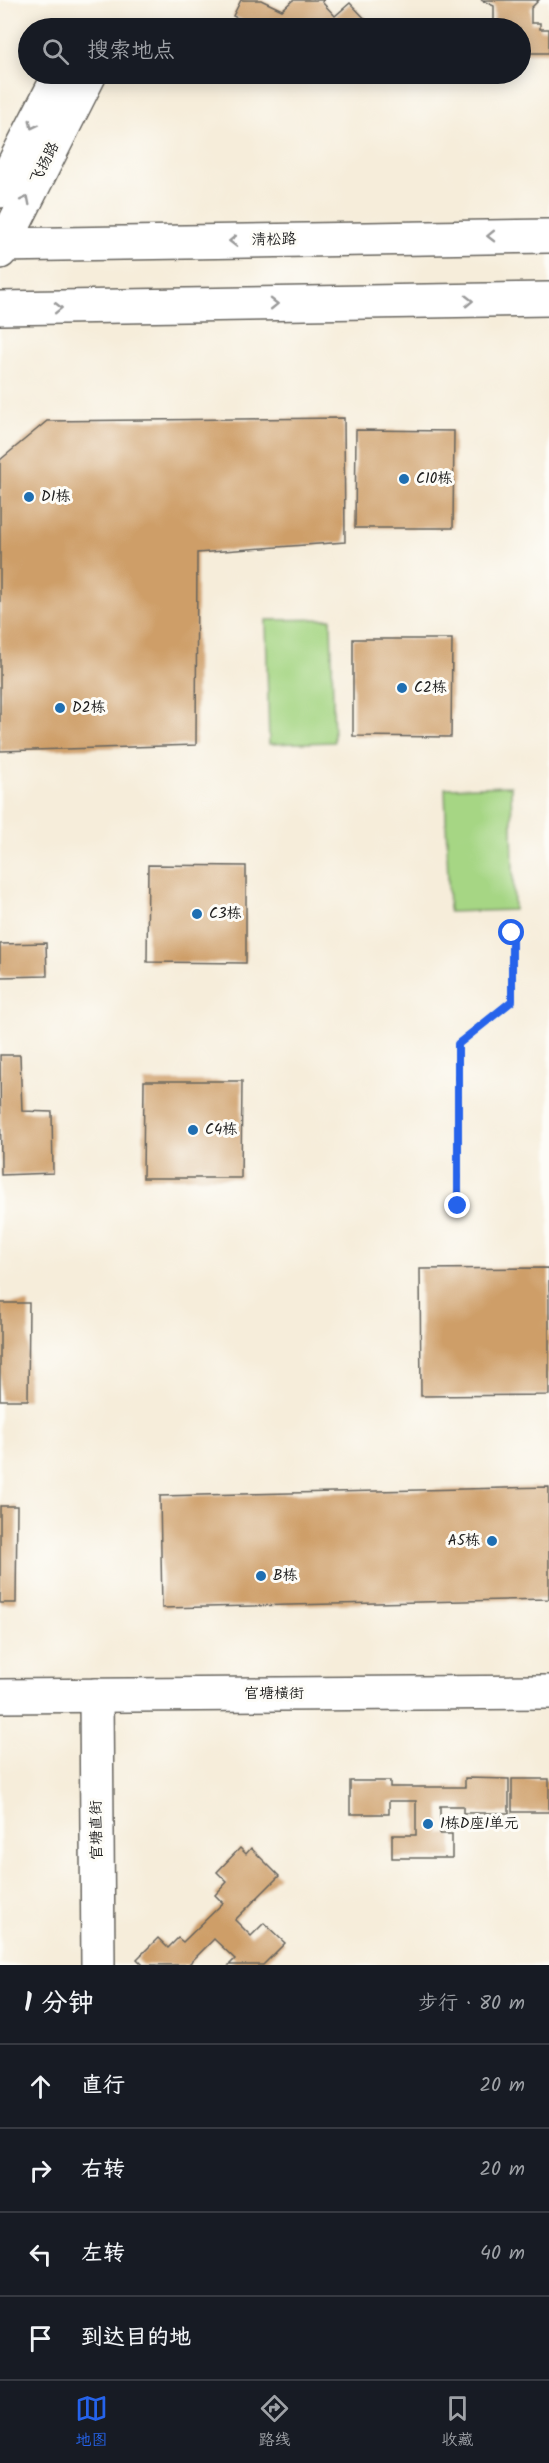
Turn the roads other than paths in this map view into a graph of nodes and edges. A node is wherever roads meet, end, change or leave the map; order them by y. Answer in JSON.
{"nodes":[{"id":1,"x":55,"y":84,"type":"edge"},
{"id":2,"x":85,"y":84,"type":"edge"},
{"id":3,"x":0,"y":190,"type":"edge"},
{"id":4,"x":549,"y":236,"type":"edge"},
{"id":5,"x":1,"y":247,"type":"edge"},
{"id":6,"x":549,"y":299,"type":"edge"},
{"id":7,"x":0,"y":308,"type":"edge"},
{"id":8,"x":549,"y":1692,"type":"edge"},
{"id":9,"x":96,"y":1695,"type":"junction"},
{"id":10,"x":0,"y":1696,"type":"edge"},
{"id":11,"x":98,"y":1965,"type":"edge"}],
"edges":[{"from":1,"to":3,"type":"street","name":"飞扬路","one_way":true},
{"from":5,"to":2,"type":"street","name":"飞扬路","one_way":true},
{"from":4,"to":5,"type":"street","name":"清松路","one_way":true},
{"from":7,"to":6,"type":"street","one_way":true},
{"from":8,"to":9,"type":"street","name":"官塘横街"},
{"from":9,"to":10,"type":"street","name":"官塘横街"},
{"from":9,"to":11,"type":"street","name":"官塘直街"}]}
